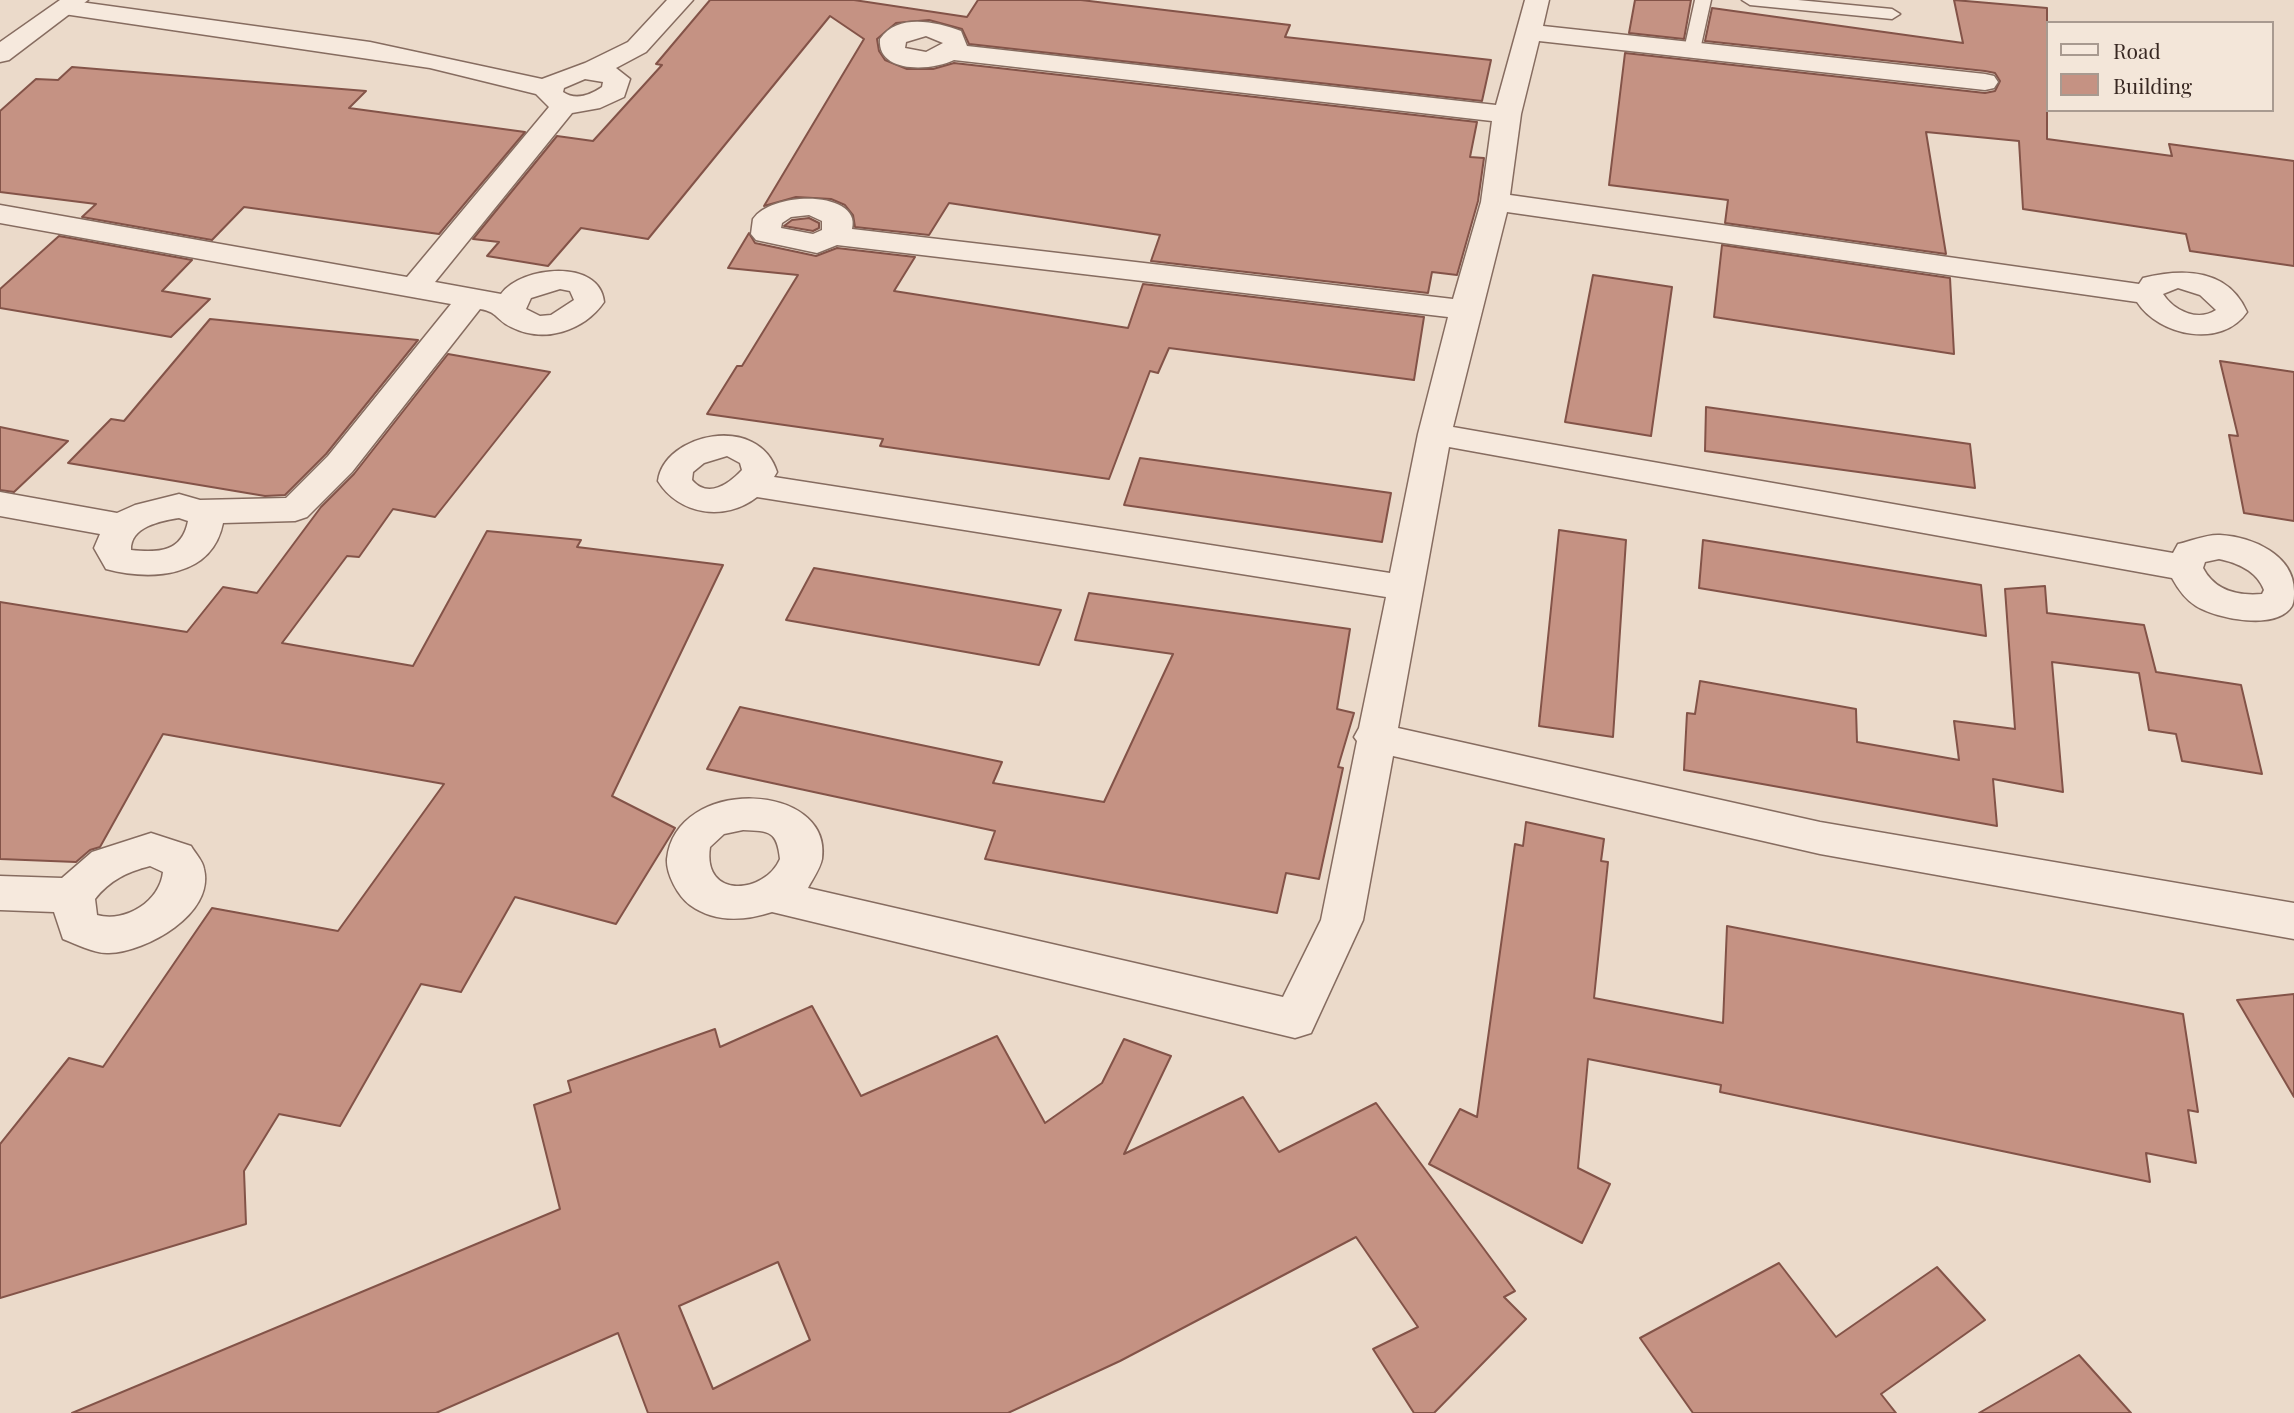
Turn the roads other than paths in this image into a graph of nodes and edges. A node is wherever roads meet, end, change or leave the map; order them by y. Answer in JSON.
{"nodes":[{"id":1,"x":681,"y":0,"type":"edge"},
{"id":2,"x":1703,"y":0,"type":"edge"},
{"id":3,"x":1750,"y":0,"type":"edge"},
{"id":4,"x":71,"y":4,"type":"edge"},
{"id":5,"x":1892,"y":13,"type":"dead end"},
{"id":6,"x":1532,"y":16,"type":"edge"},
{"id":7,"x":1692,"y":50,"type":"junction"},
{"id":8,"x":951,"y":52,"type":"dead end"},
{"id":9,"x":0,"y":54,"type":"edge"},
{"id":10,"x":1985,"y":82,"type":"dead end"},
{"id":11,"x":557,"y":96,"type":"junction"},
{"id":12,"x":1507,"y":114,"type":"junction"},
{"id":13,"x":1495,"y":202,"type":"junction"},
{"id":14,"x":0,"y":214,"type":"edge"},
{"id":15,"x":833,"y":236,"type":"dead end"},
{"id":16,"x":415,"y":287,"type":"junction"},
{"id":17,"x":2148,"y":294,"type":"dead end"},
{"id":18,"x":472,"y":298,"type":"junction"},
{"id":19,"x":510,"y":305,"type":"dead end"},
{"id":20,"x":1465,"y":310,"type":"junction"},
{"id":21,"x":1435,"y":433,"type":"junction"},
{"id":22,"x":752,"y":485,"type":"dead end"},
{"id":23,"x":0,"y":504,"type":"edge"},
{"id":24,"x":200,"y":512,"type":"junction"},
{"id":25,"x":123,"y":526,"type":"junction"},
{"id":26,"x":2185,"y":568,"type":"dead end"},
{"id":27,"x":1407,"y":588,"type":"junction"},
{"id":28,"x":1374,"y":737,"type":"junction"},
{"id":29,"x":777,"y":892,"type":"dead end"},
{"id":30,"x":0,"y":893,"type":"edge"},
{"id":31,"x":73,"y":896,"type":"dead end"},
{"id":32,"x":2294,"y":921,"type":"edge"}],
"edges":[{"from":1,"to":11,"type":"street"},
{"from":2,"to":7,"type":"lane"},
{"from":3,"to":5,"type":"lane"},
{"from":4,"to":9,"type":"street"},
{"from":4,"to":11,"type":"street"},
{"from":6,"to":7,"type":"street"},
{"from":6,"to":12,"type":"street"},
{"from":7,"to":10,"type":"street"},
{"from":8,"to":12,"type":"street"},
{"from":11,"to":16,"type":"street"},
{"from":12,"to":13,"type":"street"},
{"from":13,"to":17,"type":"street"},
{"from":13,"to":20,"type":"street"},
{"from":14,"to":16,"type":"street"},
{"from":15,"to":20,"type":"street"},
{"from":16,"to":18,"type":"street"},
{"from":18,"to":19,"type":"street"},
{"from":18,"to":24,"type":"street"},
{"from":20,"to":21,"type":"street"},
{"from":21,"to":26,"type":"street"},
{"from":21,"to":27,"type":"street"},
{"from":22,"to":27,"type":"street"},
{"from":23,"to":25,"type":"street"},
{"from":24,"to":25,"type":"street"},
{"from":24,"to":25,"type":"street"},
{"from":27,"to":28,"type":"street"},
{"from":28,"to":29,"type":"street"},
{"from":28,"to":32,"type":"street"},
{"from":30,"to":31,"type":"street"}]}
